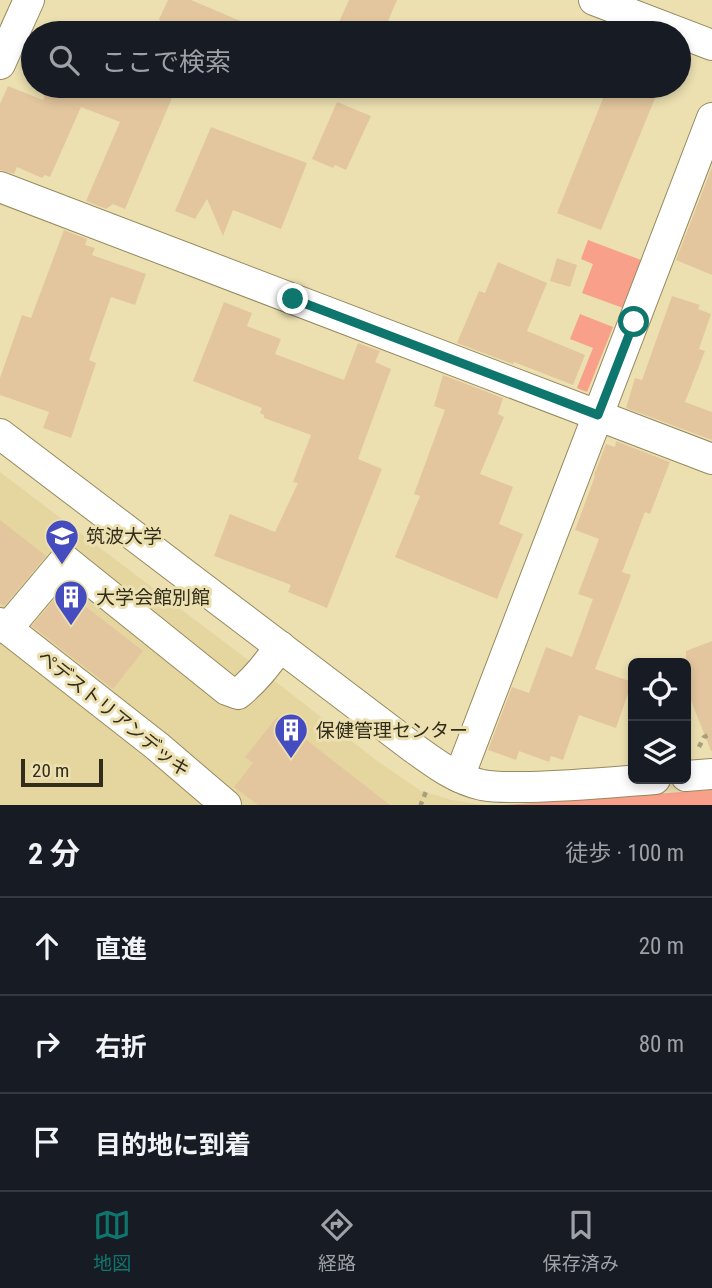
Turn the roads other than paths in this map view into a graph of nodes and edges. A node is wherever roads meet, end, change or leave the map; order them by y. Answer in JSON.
{"nodes":[{"id":1,"x":29,"y":0,"type":"edge"},
{"id":2,"x":594,"y":0,"type":"edge"},
{"id":3,"x":649,"y":21,"type":"edge"},
{"id":4,"x":691,"y":37,"type":"edge"},
{"id":5,"x":712,"y":45,"type":"edge"},
{"id":6,"x":0,"y":64,"type":"edge"},
{"id":7,"x":712,"y":118,"type":"edge"},
{"id":8,"x":0,"y":187,"type":"edge"},
{"id":9,"x":598,"y":415,"type":"junction"},
{"id":10,"x":0,"y":434,"type":"edge"},
{"id":11,"x":712,"y":459,"type":"edge"},
{"id":12,"x":2,"y":632,"type":"edge"},
{"id":13,"x":280,"y":646,"type":"junction"},
{"id":14,"x":712,"y":774,"type":"edge"},
{"id":15,"x":691,"y":776,"type":"edge"},
{"id":16,"x":459,"y":777,"type":"junction"},
{"id":17,"x":628,"y":781,"type":"edge"},
{"id":18,"x":226,"y":805,"type":"edge"}],
"edges":[{"from":1,"to":6,"type":"street"},
{"from":2,"to":3,"type":"street"},
{"from":4,"to":5,"type":"street"},
{"from":7,"to":9,"type":"street"},
{"from":8,"to":9,"type":"street"},
{"from":9,"to":11,"type":"street"},
{"from":9,"to":16,"type":"street"},
{"from":10,"to":13,"type":"street"},
{"from":12,"to":13,"type":"street"},
{"from":12,"to":18,"type":"street","name":"ペデストリアンデッキ"},
{"from":13,"to":16,"type":"street"},
{"from":14,"to":15,"type":"street"},
{"from":16,"to":17,"type":"street"}]}
